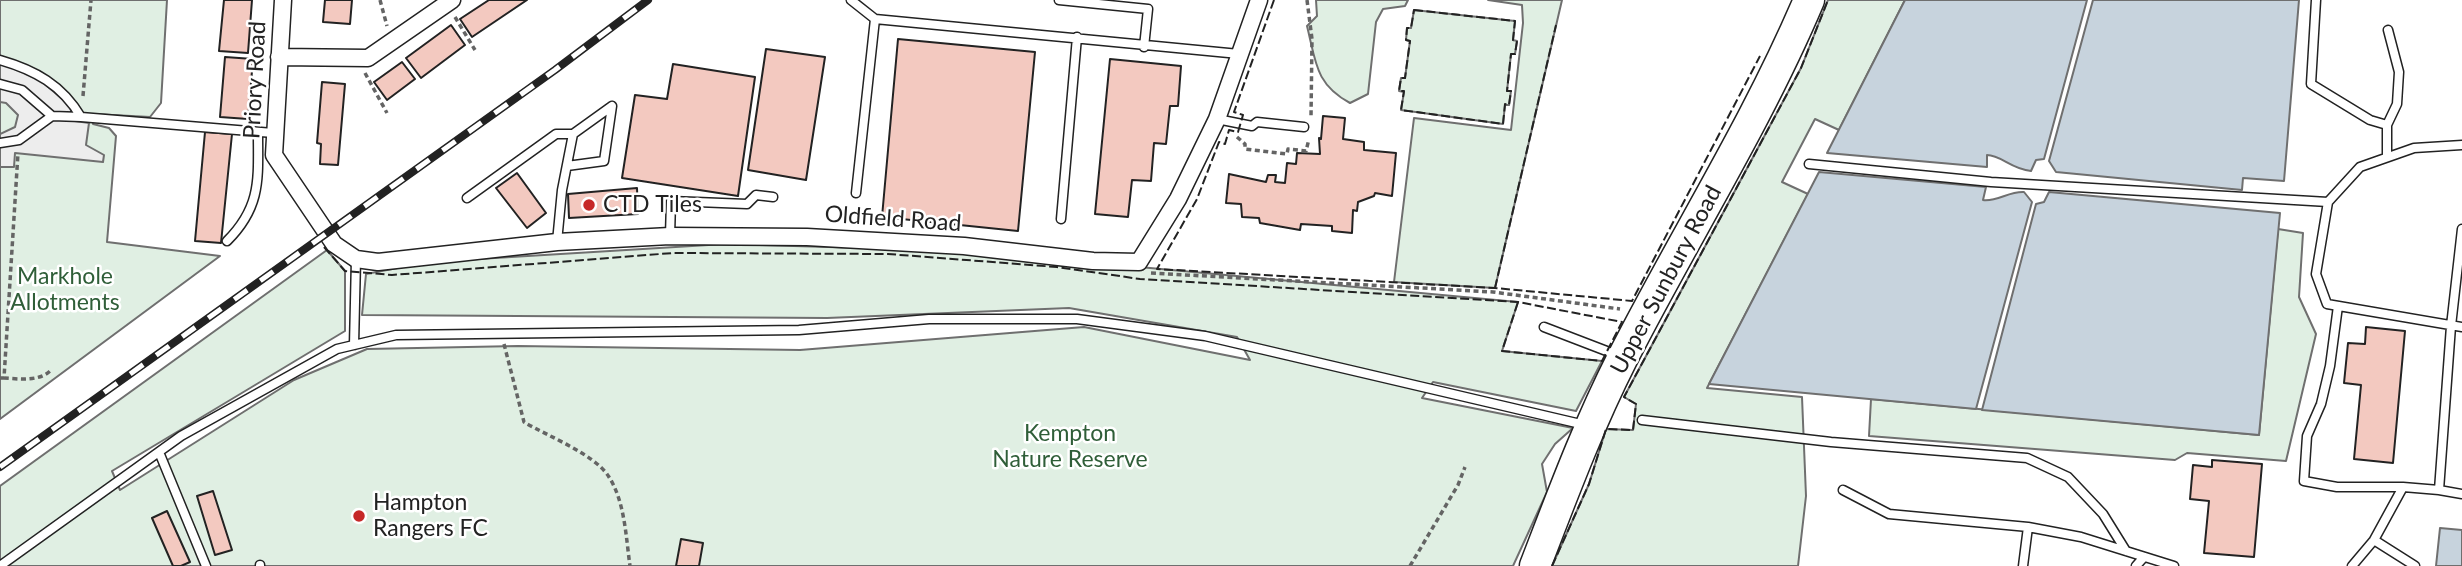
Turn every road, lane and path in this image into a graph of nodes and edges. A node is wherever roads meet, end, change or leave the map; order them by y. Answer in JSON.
{"nodes":[{"id":1,"x":91,"y":0,"type":"edge"},
{"id":2,"x":282,"y":0,"type":"edge"},
{"id":3,"x":380,"y":0,"type":"edge"},
{"id":4,"x":851,"y":0,"type":"edge"},
{"id":5,"x":1059,"y":0,"type":"edge"},
{"id":6,"x":1259,"y":0,"type":"edge"},
{"id":7,"x":1307,"y":0,"type":"edge"},
{"id":8,"x":1809,"y":0,"type":"edge"},
{"id":9,"x":2316,"y":0,"type":"edge"},
{"id":10,"x":449,"y":2,"type":"edge"},
{"id":11,"x":875,"y":19,"type":"junction"},
{"id":12,"x":2388,"y":30,"type":"dead end"},
{"id":13,"x":1077,"y":37,"type":"junction"},
{"id":14,"x":392,"y":41,"type":"junction"},
{"id":15,"x":1144,"y":47,"type":"junction"},
{"id":16,"x":475,"y":50,"type":"dead end"},
{"id":17,"x":1239,"y":54,"type":"junction"},
{"id":18,"x":279,"y":57,"type":"junction"},
{"id":19,"x":360,"y":58,"type":"junction"},
{"id":20,"x":0,"y":60,"type":"edge"},
{"id":21,"x":0,"y":84,"type":"edge"},
{"id":22,"x":387,"y":113,"type":"dead end"},
{"id":23,"x":79,"y":114,"type":"junction"},
{"id":24,"x":52,"y":116,"type":"junction"},
{"id":25,"x":1217,"y":118,"type":"junction"},
{"id":26,"x":2387,"y":125,"type":"junction"},
{"id":27,"x":1304,"y":127,"type":"dead end"},
{"id":28,"x":265,"y":133,"type":"junction"},
{"id":29,"x":573,"y":134,"type":"junction"},
{"id":30,"x":1208,"y":138,"type":"junction"},
{"id":31,"x":19,"y":140,"type":"junction"},
{"id":32,"x":0,"y":143,"type":"edge"},
{"id":33,"x":2462,"y":145,"type":"edge"},
{"id":34,"x":2388,"y":157,"type":"junction"},
{"id":35,"x":1809,"y":164,"type":"dead end"},
{"id":36,"x":567,"y":166,"type":"junction"},
{"id":37,"x":856,"y":193,"type":"dead end"},
{"id":38,"x":773,"y":197,"type":"dead end"},
{"id":39,"x":467,"y":198,"type":"dead end"},
{"id":40,"x":2328,"y":202,"type":"junction"},
{"id":41,"x":1061,"y":219,"type":"dead end"},
{"id":42,"x":2462,"y":229,"type":"edge"},
{"id":43,"x":670,"y":236,"type":"junction"},
{"id":44,"x":227,"y":241,"type":"dead end"},
{"id":45,"x":557,"y":242,"type":"junction"},
{"id":46,"x":356,"y":259,"type":"junction"},
{"id":47,"x":1139,"y":262,"type":"junction"},
{"id":48,"x":2338,"y":306,"type":"junction"},
{"id":49,"x":1621,"y":309,"type":"dead end"},
{"id":50,"x":2451,"y":326,"type":"junction"},
{"id":51,"x":1544,"y":327,"type":"dead end"},
{"id":52,"x":2462,"y":327,"type":"edge"},
{"id":53,"x":501,"y":332,"type":"junction"},
{"id":54,"x":354,"y":345,"type":"junction"},
{"id":55,"x":1623,"y":357,"type":"junction"},
{"id":56,"x":52,"y":369,"type":"dead end"},
{"id":57,"x":2,"y":378,"type":"edge"},
{"id":58,"x":1642,"y":420,"type":"dead end"},
{"id":59,"x":1590,"y":426,"type":"junction"},
{"id":60,"x":159,"y":452,"type":"junction"},
{"id":61,"x":1465,"y":467,"type":"dead end"},
{"id":62,"x":2403,"y":487,"type":"junction"},
{"id":63,"x":1843,"y":490,"type":"dead end"},
{"id":64,"x":2439,"y":490,"type":"junction"},
{"id":65,"x":2462,"y":494,"type":"edge"},
{"id":66,"x":2028,"y":527,"type":"junction"},
{"id":67,"x":2374,"y":540,"type":"junction"},
{"id":68,"x":2126,"y":551,"type":"junction"},
{"id":69,"x":2144,"y":557,"type":"junction"},
{"id":70,"x":0,"y":566,"type":"edge"},
{"id":71,"x":206,"y":566,"type":"edge"},
{"id":72,"x":630,"y":566,"type":"edge"},
{"id":73,"x":1410,"y":566,"type":"edge"},
{"id":74,"x":1535,"y":566,"type":"edge"},
{"id":75,"x":2023,"y":566,"type":"edge"},
{"id":76,"x":2136,"y":566,"type":"edge"},
{"id":77,"x":2174,"y":566,"type":"edge"},
{"id":78,"x":2352,"y":566,"type":"edge"},
{"id":79,"x":2415,"y":566,"type":"edge"}],
"edges":[{"from":1,"to":23,"type":"path"},
{"from":2,"to":18,"type":"street","name":"Priory Road"},
{"from":3,"to":14,"type":"path"},
{"from":4,"to":11,"type":"lane"},
{"from":5,"to":15,"type":"lane"},
{"from":6,"to":17,"type":"street"},
{"from":7,"to":30,"type":"path"},
{"from":8,"to":55,"type":"highway","name":"Upper Sunbury Road"},
{"from":9,"to":26,"type":"lane"},
{"from":10,"to":14,"type":"street"},
{"from":10,"to":16,"type":"path"},
{"from":11,"to":13,"type":"lane"},
{"from":11,"to":37,"type":"lane"},
{"from":12,"to":26,"type":"lane"},
{"from":13,"to":15,"type":"lane"},
{"from":13,"to":41,"type":"lane"},
{"from":14,"to":19,"type":"street"},
{"from":15,"to":17,"type":"lane"},
{"from":17,"to":25,"type":"street"},
{"from":18,"to":19,"type":"street"},
{"from":18,"to":28,"type":"street","name":"Priory Road"},
{"from":19,"to":22,"type":"path"},
{"from":20,"to":23,"type":"lane"},
{"from":21,"to":24,"type":"lane"},
{"from":23,"to":24,"type":"lane"},
{"from":23,"to":28,"type":"lane"},
{"from":24,"to":31,"type":"lane"},
{"from":25,"to":27,"type":"lane"},
{"from":25,"to":30,"type":"street"},
{"from":26,"to":34,"type":"lane"},
{"from":28,"to":44,"type":"lane"},
{"from":28,"to":46,"type":"street","name":"Priory Road"},
{"from":29,"to":36,"type":"lane"},
{"from":29,"to":36,"type":"lane"},
{"from":29,"to":39,"type":"lane"},
{"from":30,"to":47,"type":"street"},
{"from":31,"to":32,"type":"lane"},
{"from":31,"to":57,"type":"path"},
{"from":33,"to":34,"type":"lane"},
{"from":34,"to":40,"type":"lane"},
{"from":35,"to":40,"type":"lane"},
{"from":36,"to":45,"type":"lane"},
{"from":38,"to":43,"type":"lane"},
{"from":40,"to":48,"type":"lane"},
{"from":42,"to":50,"type":"lane"},
{"from":43,"to":45,"type":"street","name":"Oldfield Road"},
{"from":43,"to":47,"type":"street","name":"Oldfield Road"},
{"from":45,"to":46,"type":"street","name":"Oldfield Road"},
{"from":46,"to":54,"type":"lane"},
{"from":47,"to":49,"type":"path"},
{"from":48,"to":50,"type":"lane"},
{"from":48,"to":62,"type":"lane"},
{"from":50,"to":52,"type":"lane"},
{"from":50,"to":64,"type":"lane"},
{"from":51,"to":55,"type":"lane"},
{"from":53,"to":54,"type":"lane"},
{"from":53,"to":59,"type":"lane"},
{"from":53,"to":72,"type":"path"},
{"from":54,"to":60,"type":"lane"},
{"from":55,"to":59,"type":"highway","name":"Upper Sunbury Road"},
{"from":56,"to":57,"type":"path"},
{"from":58,"to":68,"type":"lane"},
{"from":59,"to":74,"type":"highway","name":"Upper Sunbury Road"},
{"from":60,"to":70,"type":"lane"},
{"from":60,"to":71,"type":"lane"},
{"from":61,"to":73,"type":"path"},
{"from":62,"to":64,"type":"lane"},
{"from":62,"to":67,"type":"lane"},
{"from":63,"to":66,"type":"lane"},
{"from":64,"to":65,"type":"lane"},
{"from":66,"to":68,"type":"lane"},
{"from":66,"to":75,"type":"lane"},
{"from":67,"to":78,"type":"lane"},
{"from":67,"to":79,"type":"lane"},
{"from":68,"to":69,"type":"lane"},
{"from":69,"to":76,"type":"lane"},
{"from":69,"to":77,"type":"lane"}]}
